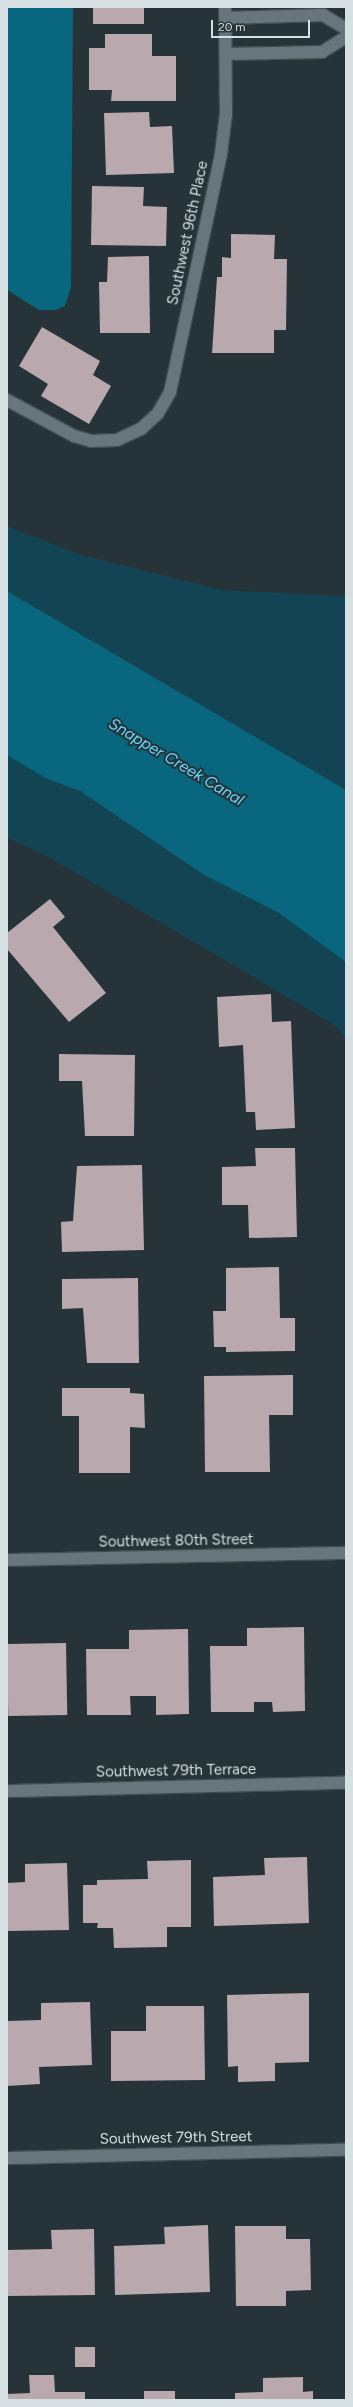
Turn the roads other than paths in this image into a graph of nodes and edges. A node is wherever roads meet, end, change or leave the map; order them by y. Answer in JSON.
{"nodes":[{"id":1,"x":225,"y":13,"type":"edge"},
{"id":2,"x":346,"y":29,"type":"edge"},
{"id":3,"x":346,"y":37,"type":"edge"},
{"id":4,"x":227,"y":54,"type":"junction"},
{"id":5,"x":7,"y":400,"type":"edge"},
{"id":6,"x":346,"y":1553,"type":"edge"},
{"id":7,"x":7,"y":1560,"type":"edge"},
{"id":8,"x":346,"y":1783,"type":"edge"},
{"id":9,"x":7,"y":1791,"type":"edge"},
{"id":10,"x":346,"y":2150,"type":"edge"},
{"id":11,"x":7,"y":2158,"type":"edge"}],
"edges":[{"from":1,"to":2,"type":"street"},
{"from":1,"to":4,"type":"street","name":"Southwest 96th Place"},
{"from":3,"to":4,"type":"street"},
{"from":4,"to":5,"type":"street","name":"Southwest 96th Place"},
{"from":6,"to":7,"type":"street","name":"Southwest 80th Street"},
{"from":8,"to":9,"type":"street","name":"Southwest 79th Terrace"},
{"from":10,"to":11,"type":"street","name":"Southwest 79th Street"}]}
